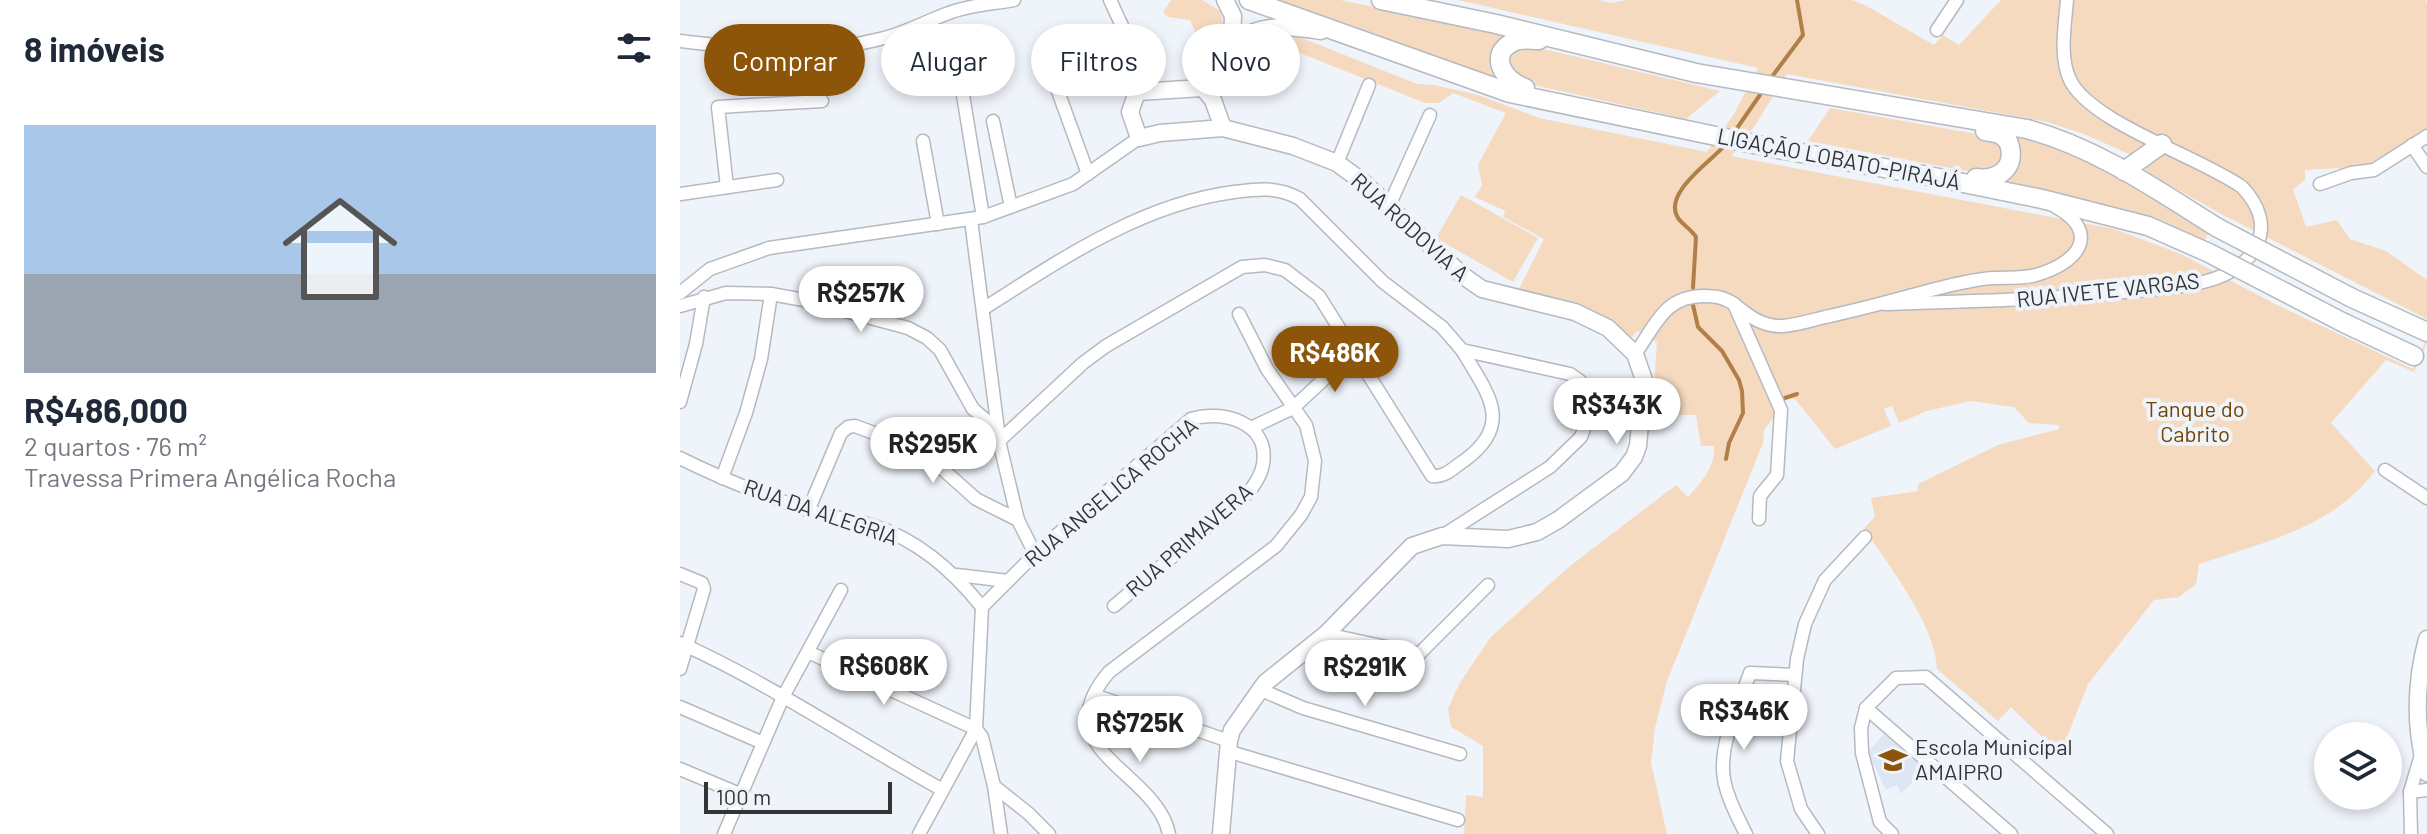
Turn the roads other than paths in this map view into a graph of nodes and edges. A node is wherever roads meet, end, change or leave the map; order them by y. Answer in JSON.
{"nodes":[{"id":1,"x":1014,"y":0,"type":"edge"},
{"id":2,"x":1110,"y":0,"type":"edge"},
{"id":3,"x":1225,"y":0,"type":"edge"},
{"id":4,"x":1249,"y":0,"type":"edge"},
{"id":5,"x":1381,"y":0,"type":"edge"},
{"id":6,"x":1957,"y":0,"type":"edge"},
{"id":7,"x":2067,"y":0,"type":"edge"},
{"id":8,"x":1121,"y":24,"type":"edge"},
{"id":9,"x":1233,"y":24,"type":"edge"},
{"id":10,"x":1300,"y":28,"type":"edge"},
{"id":11,"x":1937,"y":30,"type":"dead end"},
{"id":12,"x":1343,"y":35,"type":"junction"},
{"id":13,"x":680,"y":41,"type":"edge"},
{"id":14,"x":1575,"y":43,"type":"junction"},
{"id":15,"x":1369,"y":85,"type":"dead end"},
{"id":16,"x":963,"y":96,"type":"edge"},
{"id":17,"x":1060,"y":96,"type":"edge"},
{"id":18,"x":1136,"y":96,"type":"edge"},
{"id":19,"x":1210,"y":96,"type":"edge"},
{"id":20,"x":822,"y":101,"type":"dead end"},
{"id":21,"x":1597,"y":109,"type":"junction"},
{"id":22,"x":1912,"y":111,"type":"junction"},
{"id":23,"x":1430,"y":115,"type":"dead end"},
{"id":24,"x":993,"y":121,"type":"dead end"},
{"id":25,"x":1223,"y":128,"type":"junction"},
{"id":26,"x":2427,"y":136,"type":"edge"},
{"id":27,"x":1139,"y":138,"type":"junction"},
{"id":28,"x":923,"y":141,"type":"dead end"},
{"id":29,"x":2162,"y":144,"type":"junction"},
{"id":30,"x":2412,"y":145,"type":"junction"},
{"id":31,"x":1337,"y":163,"type":"junction"},
{"id":32,"x":2427,"y":167,"type":"edge"},
{"id":33,"x":2124,"y":171,"type":"junction"},
{"id":34,"x":1088,"y":174,"type":"junction"},
{"id":35,"x":1929,"y":176,"type":"junction"},
{"id":36,"x":777,"y":180,"type":"dead end"},
{"id":37,"x":2320,"y":184,"type":"dead end"},
{"id":38,"x":727,"y":187,"type":"junction"},
{"id":39,"x":680,"y":194,"type":"edge"},
{"id":40,"x":2042,"y":199,"type":"junction"},
{"id":41,"x":1389,"y":206,"type":"junction"},
{"id":42,"x":1011,"y":207,"type":"junction"},
{"id":43,"x":977,"y":219,"type":"junction"},
{"id":44,"x":938,"y":224,"type":"junction"},
{"id":45,"x":680,"y":293,"type":"edge"},
{"id":46,"x":771,"y":294,"type":"junction"},
{"id":47,"x":704,"y":297,"type":"junction"},
{"id":48,"x":1734,"y":304,"type":"junction"},
{"id":49,"x":1885,"y":304,"type":"junction"},
{"id":50,"x":680,"y":306,"type":"edge"},
{"id":51,"x":983,"y":309,"type":"junction"},
{"id":52,"x":1239,"y":314,"type":"dead end"},
{"id":53,"x":2427,"y":332,"type":"edge"},
{"id":54,"x":1462,"y":350,"type":"junction"},
{"id":55,"x":1352,"y":353,"type":"junction"},
{"id":56,"x":1635,"y":354,"type":"junction"},
{"id":57,"x":2414,"y":356,"type":"dead end"},
{"id":58,"x":680,"y":402,"type":"edge"},
{"id":59,"x":1293,"y":408,"type":"junction"},
{"id":60,"x":1251,"y":428,"type":"junction"},
{"id":61,"x":999,"y":441,"type":"junction"},
{"id":62,"x":680,"y":458,"type":"edge"},
{"id":63,"x":2385,"y":470,"type":"dead end"},
{"id":64,"x":722,"y":478,"type":"junction"},
{"id":65,"x":2427,"y":498,"type":"edge"},
{"id":66,"x":808,"y":511,"type":"junction"},
{"id":67,"x":1759,"y":519,"type":"dead end"},
{"id":68,"x":1018,"y":520,"type":"junction"},
{"id":69,"x":1442,"y":536,"type":"junction"},
{"id":70,"x":1865,"y":537,"type":"dead end"},
{"id":71,"x":1035,"y":554,"type":"junction"},
{"id":72,"x":680,"y":574,"type":"edge"},
{"id":73,"x":957,"y":575,"type":"junction"},
{"id":74,"x":1008,"y":581,"type":"junction"},
{"id":75,"x":1488,"y":585,"type":"dead end"},
{"id":76,"x":841,"y":590,"type":"dead end"},
{"id":77,"x":1114,"y":606,"type":"dead end"},
{"id":78,"x":982,"y":607,"type":"junction"},
{"id":79,"x":1326,"y":634,"type":"junction"},
{"id":80,"x":2427,"y":639,"type":"edge"},
{"id":81,"x":684,"y":644,"type":"edge"},
{"id":82,"x":808,"y":652,"type":"junction"},
{"id":83,"x":2424,"y":662,"type":"edge"},
{"id":84,"x":680,"y":669,"type":"edge"},
{"id":85,"x":1795,"y":675,"type":"junction"},
{"id":86,"x":1259,"y":689,"type":"junction"},
{"id":87,"x":1095,"y":692,"type":"junction"},
{"id":88,"x":783,"y":697,"type":"junction"},
{"id":89,"x":680,"y":707,"type":"edge"},
{"id":90,"x":1866,"y":708,"type":"junction"},
{"id":91,"x":976,"y":729,"type":"junction"},
{"id":92,"x":763,"y":743,"type":"junction"},
{"id":93,"x":1228,"y":746,"type":"junction"},
{"id":94,"x":1460,"y":754,"type":"dead end"},
{"id":95,"x":2424,"y":754,"type":"edge"},
{"id":96,"x":680,"y":771,"type":"edge"},
{"id":97,"x":2427,"y":773,"type":"edge"},
{"id":98,"x":994,"y":786,"type":"junction"},
{"id":99,"x":941,"y":789,"type":"junction"},
{"id":100,"x":2427,"y":790,"type":"edge"},
{"id":101,"x":2410,"y":792,"type":"junction"},
{"id":102,"x":742,"y":795,"type":"junction"},
{"id":103,"x":1458,"y":820,"type":"dead end"},
{"id":104,"x":724,"y":834,"type":"edge"},
{"id":105,"x":919,"y":834,"type":"edge"},
{"id":106,"x":1001,"y":834,"type":"edge"},
{"id":107,"x":1049,"y":834,"type":"edge"},
{"id":108,"x":1169,"y":834,"type":"edge"},
{"id":109,"x":1221,"y":834,"type":"edge"},
{"id":110,"x":1746,"y":834,"type":"edge"},
{"id":111,"x":1818,"y":834,"type":"edge"},
{"id":112,"x":1892,"y":834,"type":"edge"},
{"id":113,"x":2011,"y":834,"type":"edge"},
{"id":114,"x":2107,"y":834,"type":"edge"},
{"id":115,"x":2411,"y":834,"type":"edge"}],
"edges":[{"from":1,"to":13,"type":"street"},
{"from":2,"to":8,"type":"street"},
{"from":3,"to":9,"type":"street"},
{"from":4,"to":12,"type":"main road","name":"LIGAÇÃO LOBATO-PIRAJÁ"},
{"from":5,"to":14,"type":"main road"},
{"from":6,"to":11,"type":"street"},
{"from":7,"to":29,"type":"street","name":"RUA IVETE VARGAS"},
{"from":10,"to":12,"type":"street"},
{"from":12,"to":21,"type":"main road","name":"LIGAÇÃO LOBATO-PIRAJÁ"},
{"from":14,"to":21,"type":"main road"},
{"from":14,"to":22,"type":"main road"},
{"from":15,"to":31,"type":"street"},
{"from":16,"to":43,"type":"street"},
{"from":17,"to":34,"type":"street"},
{"from":18,"to":27,"type":"street"},
{"from":19,"to":25,"type":"street"},
{"from":20,"to":38,"type":"street"},
{"from":21,"to":35,"type":"main road","name":"LIGAÇÃO LOBATO-PIRAJÁ"},
{"from":22,"to":33,"type":"main road"},
{"from":22,"to":35,"type":"main road"},
{"from":23,"to":41,"type":"street"},
{"from":24,"to":42,"type":"street"},
{"from":25,"to":27,"type":"street","name":"RUA RODOVIA A"},
{"from":25,"to":31,"type":"street","name":"RUA RODOVIA A"},
{"from":26,"to":30,"type":"street"},
{"from":27,"to":34,"type":"street","name":"RUA RODOVIA A"},
{"from":28,"to":44,"type":"street"},
{"from":29,"to":33,"type":"main road"},
{"from":29,"to":49,"type":"street","name":"RUA IVETE VARGAS"},
{"from":30,"to":32,"type":"street"},
{"from":30,"to":37,"type":"street"},
{"from":31,"to":41,"type":"street","name":"RUA RODOVIA A"},
{"from":33,"to":53,"type":"main road","bridge":true},
{"from":34,"to":42,"type":"street","name":"RUA RODOVIA A"},
{"from":35,"to":40,"type":"main road","name":"LIGAÇÃO LOBATO-PIRAJÁ"},
{"from":36,"to":38,"type":"street"},
{"from":38,"to":39,"type":"street"},
{"from":40,"to":49,"type":"street","name":"RUA IVETE VARGAS"},
{"from":40,"to":57,"type":"main road","name":"LIGAÇÃO LOBATO-PIRAJÁ","bridge":true},
{"from":41,"to":56,"type":"street","name":"RUA RODOVIA A"},
{"from":42,"to":43,"type":"street","name":"RUA RODOVIA A"},
{"from":43,"to":44,"type":"street","name":"RUA RODOVIA A"},
{"from":43,"to":51,"type":"street"},
{"from":44,"to":45,"type":"street","name":"RUA RODOVIA A"},
{"from":46,"to":47,"type":"street"},
{"from":46,"to":61,"type":"street"},
{"from":46,"to":64,"type":"street"},
{"from":47,"to":50,"type":"street"},
{"from":47,"to":58,"type":"street"},
{"from":48,"to":49,"type":"street","name":"RUA IVETE VARGAS"},
{"from":48,"to":56,"type":"street","name":"RUA IVETE VARGAS"},
{"from":48,"to":67,"type":"street"},
{"from":51,"to":54,"type":"street"},
{"from":51,"to":61,"type":"street"},
{"from":52,"to":59,"type":"street"},
{"from":54,"to":55,"type":"street"},
{"from":54,"to":69,"type":"street"},
{"from":55,"to":59,"type":"street"},
{"from":55,"to":61,"type":"street"},
{"from":56,"to":69,"type":"street"},
{"from":59,"to":60,"type":"street"},
{"from":59,"to":87,"type":"street"},
{"from":60,"to":71,"type":"street","name":"RUA ANGELICA ROCHA"},
{"from":60,"to":77,"type":"street","name":"RUA PRIMAVERA"},
{"from":61,"to":68,"type":"street"},
{"from":62,"to":64,"type":"street","name":"RUA DA ALEGRIA"},
{"from":63,"to":65,"type":"street"},
{"from":64,"to":66,"type":"street","name":"RUA DA ALEGRIA"},
{"from":66,"to":68,"type":"street"},
{"from":66,"to":73,"type":"street","name":"RUA DA ALEGRIA"},
{"from":68,"to":71,"type":"street"},
{"from":69,"to":79,"type":"street"},
{"from":70,"to":85,"type":"street"},
{"from":71,"to":74,"type":"street","name":"RUA ANGELICA ROCHA"},
{"from":72,"to":81,"type":"street"},
{"from":73,"to":74,"type":"street","name":"RUA DA ALEGRIA"},
{"from":73,"to":78,"type":"street","name":"RUA DA ALEGRIA"},
{"from":74,"to":78,"type":"street","name":"RUA ANGELICA ROCHA"},
{"from":75,"to":79,"type":"street"},
{"from":76,"to":82,"type":"street"},
{"from":78,"to":91,"type":"street"},
{"from":79,"to":86,"type":"street"},
{"from":80,"to":83,"type":"street"},
{"from":81,"to":84,"type":"street"},
{"from":81,"to":88,"type":"street"},
{"from":82,"to":88,"type":"street"},
{"from":82,"to":91,"type":"street"},
{"from":83,"to":95,"type":"street"},
{"from":85,"to":110,"type":"street"},
{"from":85,"to":111,"type":"street"},
{"from":86,"to":93,"type":"street"},
{"from":86,"to":94,"type":"street"},
{"from":87,"to":93,"type":"street"},
{"from":87,"to":108,"type":"street"},
{"from":88,"to":92,"type":"street"},
{"from":88,"to":99,"type":"street"},
{"from":89,"to":92,"type":"street"},
{"from":90,"to":112,"type":"street"},
{"from":90,"to":113,"type":"street"},
{"from":90,"to":114,"type":"street"},
{"from":91,"to":98,"type":"street"},
{"from":91,"to":99,"type":"street"},
{"from":92,"to":102,"type":"street"},
{"from":93,"to":103,"type":"street"},
{"from":93,"to":109,"type":"street"},
{"from":95,"to":97,"type":"street"},
{"from":95,"to":101,"type":"street"},
{"from":96,"to":102,"type":"street"},
{"from":98,"to":106,"type":"street"},
{"from":98,"to":107,"type":"street"},
{"from":99,"to":105,"type":"street"},
{"from":100,"to":101,"type":"street"},
{"from":101,"to":115,"type":"street"},
{"from":102,"to":104,"type":"street"}]}
